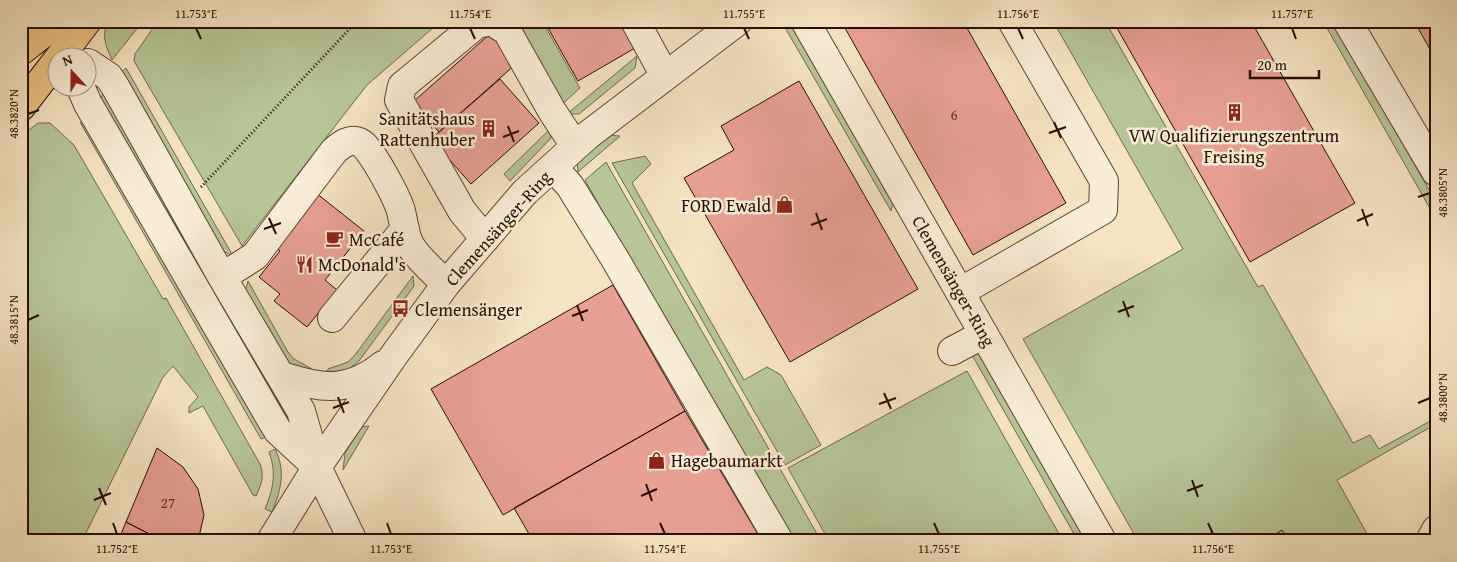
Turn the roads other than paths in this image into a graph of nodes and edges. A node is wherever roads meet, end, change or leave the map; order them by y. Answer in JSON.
{"nodes":[{"id":1,"x":87,"y":21,"type":"edge"},
{"id":2,"x":635,"y":21,"type":"edge"},
{"id":3,"x":738,"y":21,"type":"edge"},
{"id":4,"x":805,"y":21,"type":"edge"},
{"id":5,"x":1012,"y":21,"type":"edge"},
{"id":6,"x":1347,"y":21,"type":"edge"},
{"id":7,"x":61,"y":48,"type":"edge"},
{"id":8,"x":48,"y":49,"type":"edge"},
{"id":9,"x":21,"y":52,"type":"edge"},
{"id":10,"x":48,"y":67,"type":"edge"},
{"id":11,"x":98,"y":70,"type":"edge"},
{"id":12,"x":666,"y":76,"type":"junction"},
{"id":13,"x":85,"y":98,"type":"edge"},
{"id":14,"x":21,"y":107,"type":"edge"},
{"id":15,"x":575,"y":146,"type":"junction"},
{"id":16,"x":553,"y":167,"type":"junction"},
{"id":17,"x":1436,"y":172,"type":"edge"},
{"id":18,"x":405,"y":229,"type":"junction"},
{"id":19,"x":486,"y":239,"type":"junction"},
{"id":20,"x":222,"y":277,"type":"junction"},
{"id":21,"x":446,"y":284,"type":"junction"},
{"id":22,"x":960,"y":292,"type":"junction"},
{"id":23,"x":332,"y":318,"type":"dead end"},
{"id":24,"x":984,"y":334,"type":"junction"},
{"id":25,"x":952,"y":351,"type":"dead end"},
{"id":26,"x":392,"y":358,"type":"junction"},
{"id":27,"x":282,"y":376,"type":"junction"},
{"id":28,"x":316,"y":468,"type":"junction"},
{"id":29,"x":1436,"y":530,"type":"edge"},
{"id":30,"x":271,"y":541,"type":"edge"},
{"id":31,"x":352,"y":541,"type":"edge"},
{"id":32,"x":779,"y":541,"type":"edge"},
{"id":33,"x":1102,"y":541,"type":"edge"},
{"id":34,"x":1430,"y":541,"type":"edge"}],
"edges":[{"from":1,"to":7,"type":"main road"},
{"from":2,"to":12,"type":"street"},
{"from":3,"to":12,"type":"street","name":"Clemensänger-Ring"},
{"from":4,"to":22,"type":"street","name":"Clemensänger-Ring"},
{"from":5,"to":22,"type":"street"},
{"from":6,"to":17,"type":"street"},
{"from":8,"to":9,"type":"main road"},
{"from":10,"to":14,"type":"main road"},
{"from":11,"to":20,"type":"street"},
{"from":12,"to":15,"type":"street","name":"Clemensänger-Ring"},
{"from":13,"to":28,"type":"street"},
{"from":15,"to":16,"type":"street","name":"Clemensänger-Ring"},
{"from":15,"to":19,"type":"street"},
{"from":16,"to":19,"type":"street","name":"Clemensänger-Ring"},
{"from":16,"to":32,"type":"street"},
{"from":18,"to":20,"type":"street"},
{"from":18,"to":21,"type":"street"},
{"from":18,"to":23,"type":"street"},
{"from":19,"to":21,"type":"street","name":"Clemensänger-Ring"},
{"from":20,"to":27,"type":"street"},
{"from":21,"to":26,"type":"street","name":"Clemensänger-Ring"},
{"from":22,"to":24,"type":"street","name":"Clemensänger-Ring"},
{"from":24,"to":25,"type":"street"},
{"from":24,"to":33,"type":"street","name":"Clemensänger-Ring"},
{"from":26,"to":27,"type":"street","name":"Clemensänger-Ring"},
{"from":26,"to":28,"type":"street","name":"Clemensänger-Ring"},
{"from":27,"to":28,"type":"street"},
{"from":28,"to":30,"type":"street","name":"Clemensänger-Ring"},
{"from":28,"to":31,"type":"street"},
{"from":29,"to":34,"type":"street"}]}
